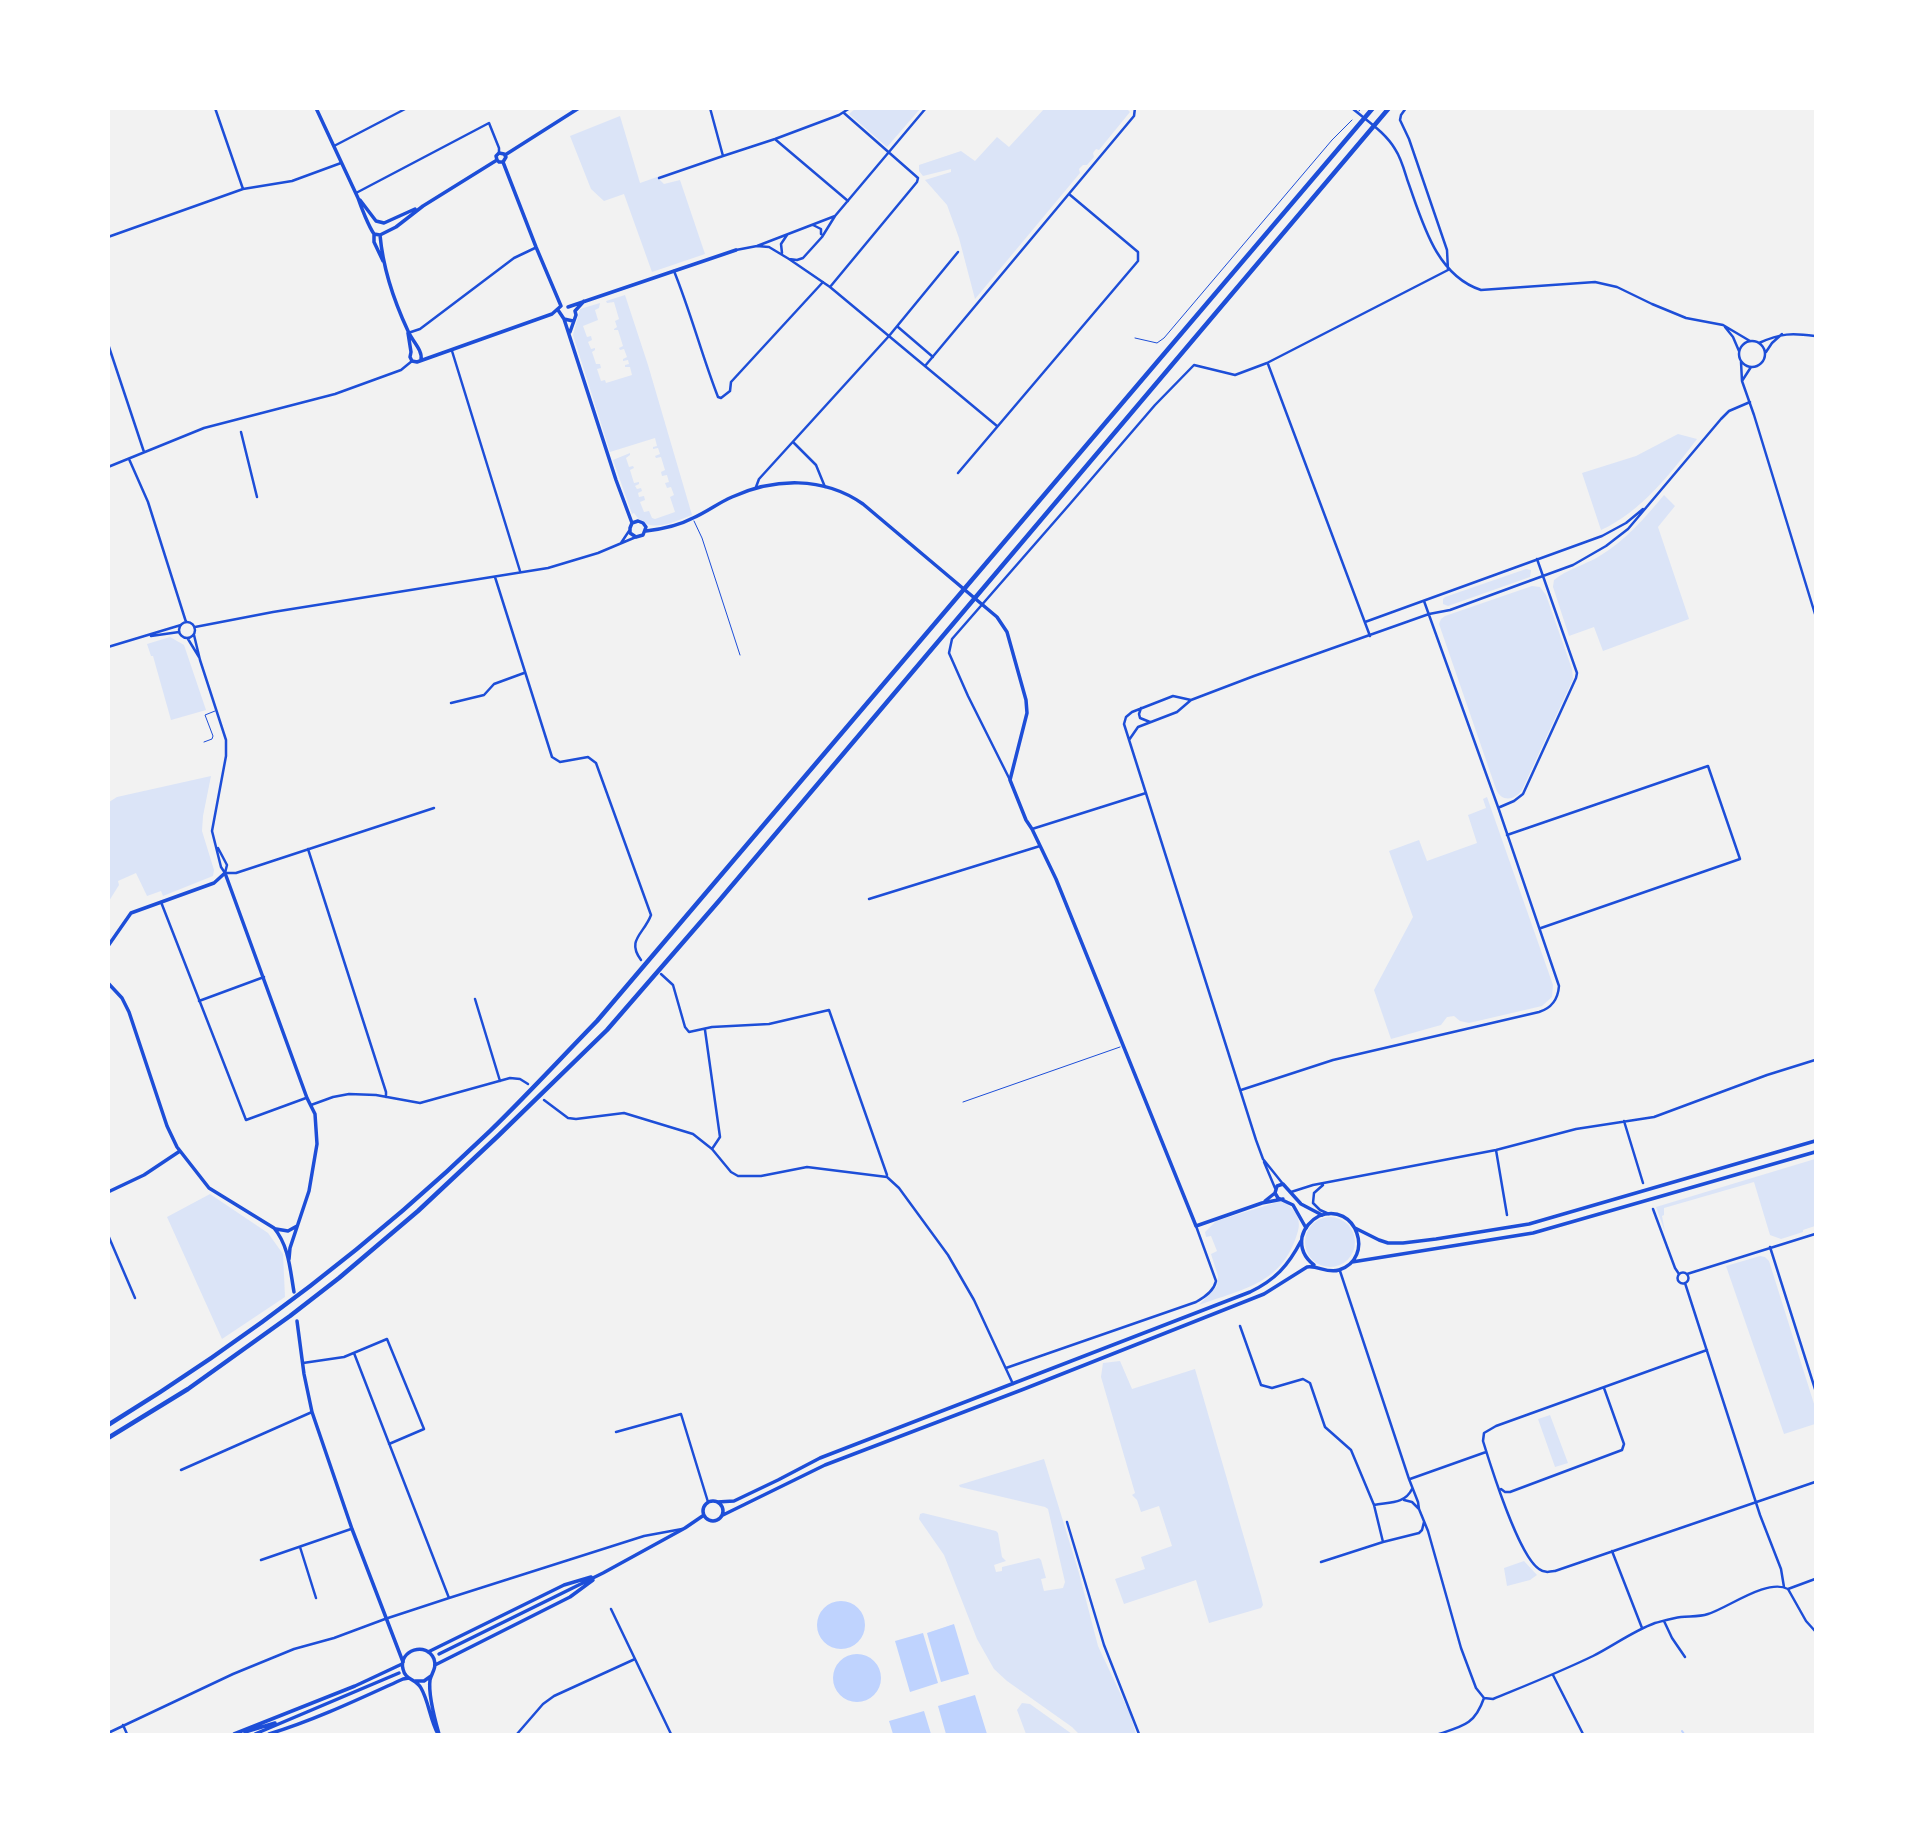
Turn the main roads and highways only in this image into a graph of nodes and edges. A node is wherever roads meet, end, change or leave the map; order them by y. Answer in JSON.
{"nodes":[{"id":1,"x":1373,"y":108,"type":"edge"},
{"id":2,"x":1389,"y":108,"type":"edge"},
{"id":3,"x":108,"y":1425,"type":"edge"},
{"id":4,"x":108,"y":1438,"type":"edge"}],
"edges":[{"from":1,"to":3,"type":"highway"},
{"from":2,"to":4,"type":"highway"}]}
